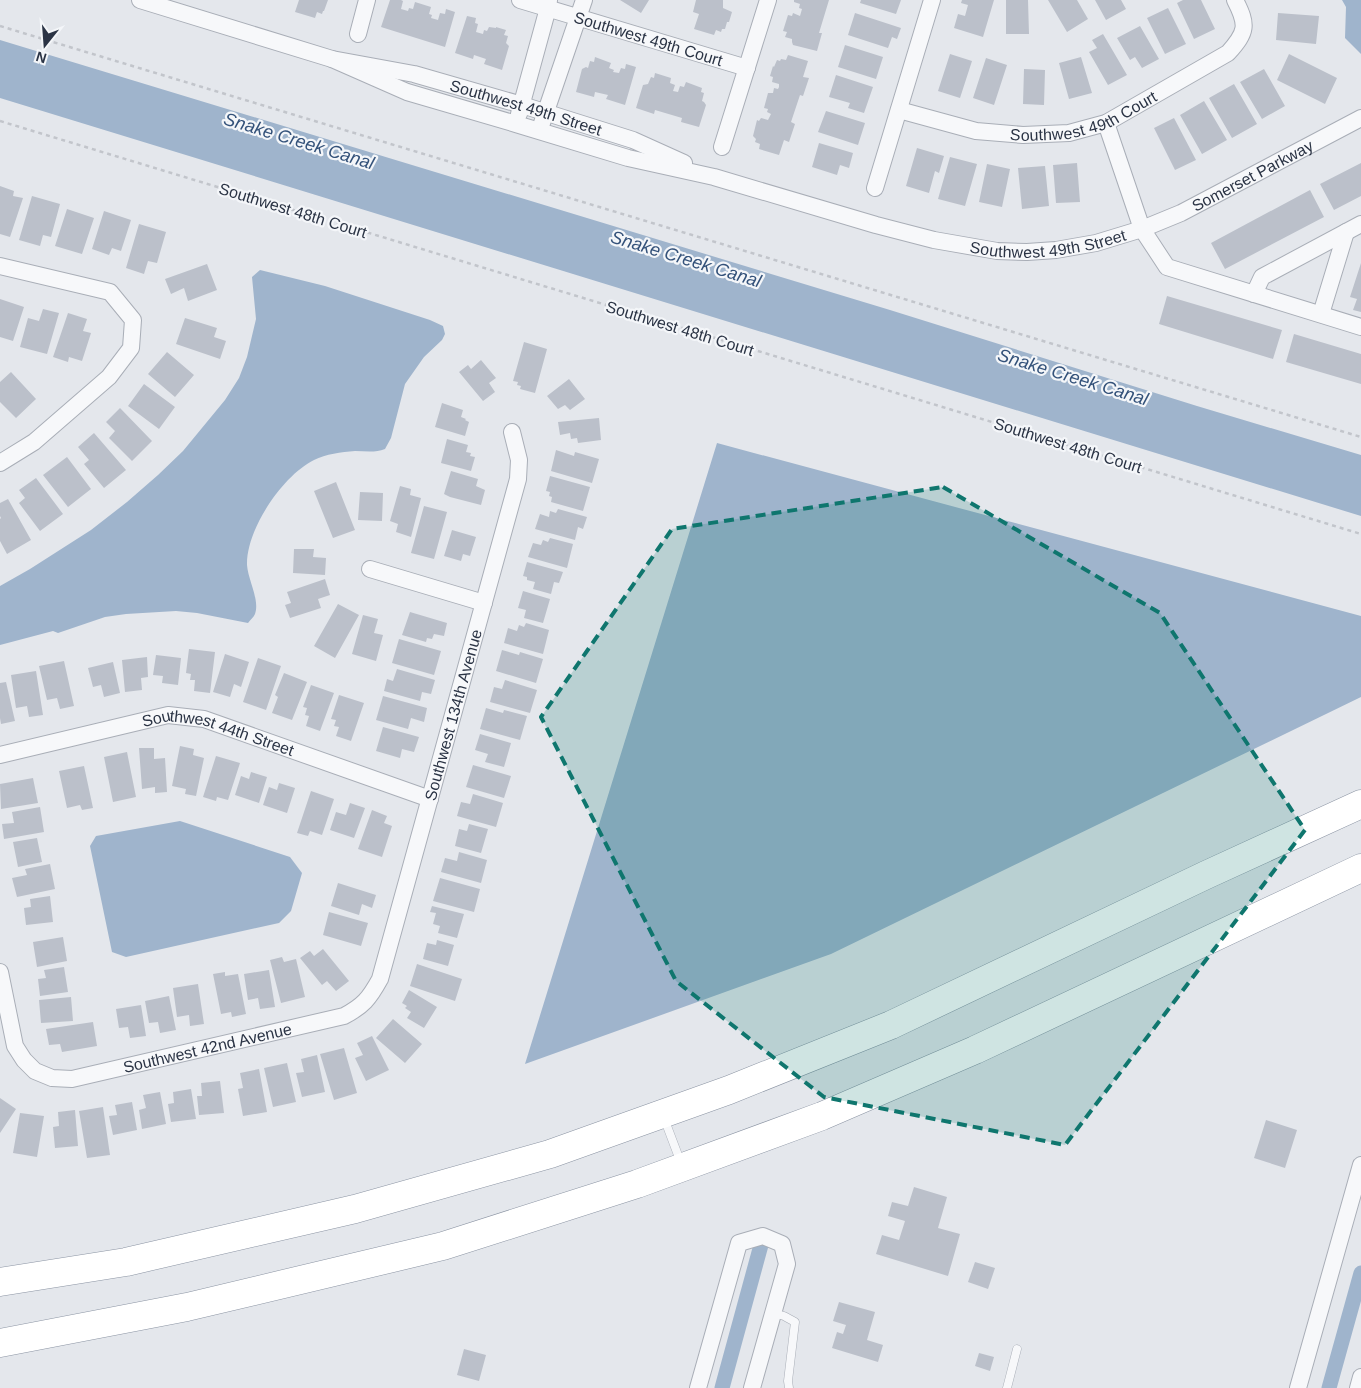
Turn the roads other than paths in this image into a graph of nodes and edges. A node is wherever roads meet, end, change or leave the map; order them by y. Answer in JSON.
{"nodes":[{"id":1,"x":140,"y":0,"type":"edge"},
{"id":2,"x":368,"y":0,"type":"edge"},
{"id":3,"x":520,"y":0,"type":"edge"},
{"id":4,"x":584,"y":0,"type":"edge"},
{"id":5,"x":768,"y":0,"type":"edge"},
{"id":6,"x":932,"y":0,"type":"edge"},
{"id":7,"x":1235,"y":0,"type":"edge"},
{"id":8,"x":548,"y":4,"type":"edge"},
{"id":9,"x":577,"y":17,"type":"junction"},
{"id":10,"x":358,"y":34,"type":"dead end"},
{"id":11,"x":332,"y":59,"type":"junction"},
{"id":12,"x":747,"y":68,"type":"junction"},
{"id":13,"x":522,"y":105,"type":"junction"},
{"id":14,"x":899,"y":110,"type":"junction"},
{"id":15,"x":545,"y":112,"type":"junction"},
{"id":16,"x":1361,"y":118,"type":"edge"},
{"id":17,"x":1106,"y":123,"type":"junction"},
{"id":18,"x":516,"y":124,"type":"junction"},
{"id":19,"x":539,"y":131,"type":"junction"},
{"id":20,"x":722,"y":147,"type":"dead end"},
{"id":21,"x":714,"y":177,"type":"junction"},
{"id":22,"x":876,"y":188,"type":"dead end"},
{"id":23,"x":1361,"y":224,"type":"edge"},
{"id":24,"x":1142,"y":229,"type":"junction"},
{"id":25,"x":1346,"y":232,"type":"junction"},
{"id":26,"x":0,"y":266,"type":"edge"},
{"id":27,"x":1254,"y":294,"type":"junction"},
{"id":28,"x":1321,"y":314,"type":"junction"},
{"id":29,"x":1361,"y":327,"type":"edge"},
{"id":30,"x":512,"y":432,"type":"dead end"},
{"id":31,"x":0,"y":463,"type":"edge"},
{"id":32,"x":370,"y":569,"type":"dead end"},
{"id":33,"x":484,"y":604,"type":"junction"},
{"id":34,"x":0,"y":755,"type":"edge"},
{"id":35,"x":430,"y":799,"type":"junction"},
{"id":36,"x":1361,"y":804,"type":"edge"},
{"id":37,"x":1361,"y":868,"type":"edge"},
{"id":38,"x":0,"y":972,"type":"edge"},
{"id":39,"x":372,"y":994,"type":"joint"},
{"id":40,"x":662,"y":1114,"type":"junction"},
{"id":41,"x":1361,"y":1165,"type":"edge"},
{"id":42,"x":682,"y":1167,"type":"junction"},
{"id":43,"x":0,"y":1282,"type":"edge"},
{"id":44,"x":773,"y":1313,"type":"junction"},
{"id":45,"x":0,"y":1343,"type":"edge"},
{"id":46,"x":1017,"y":1349,"type":"dead end"},
{"id":47,"x":1361,"y":1377,"type":"edge"},
{"id":48,"x":698,"y":1388,"type":"edge"},
{"id":49,"x":752,"y":1388,"type":"edge"},
{"id":50,"x":789,"y":1388,"type":"edge"},
{"id":51,"x":1007,"y":1388,"type":"edge"},
{"id":52,"x":1298,"y":1388,"type":"edge"},
{"id":53,"x":1358,"y":1388,"type":"edge"}],
"edges":[{"from":1,"to":11,"type":"street","name":"Southwest 49th Street"},
{"from":2,"to":10,"type":"street"},
{"from":3,"to":8,"type":"street","name":"Southwest 49th Court"},
{"from":4,"to":9,"type":"street"},
{"from":5,"to":12,"type":"street"},
{"from":6,"to":14,"type":"street"},
{"from":7,"to":17,"type":"street","name":"Southwest 49th Court"},
{"from":8,"to":9,"type":"street","name":"Southwest 49th Court"},
{"from":8,"to":13,"type":"street"},
{"from":9,"to":12,"type":"street","name":"Southwest 49th Court"},
{"from":9,"to":15,"type":"street"},
{"from":11,"to":13,"type":"street","name":"Southwest 49th Street"},
{"from":11,"to":18,"type":"street","name":"Southwest 49th Street"},
{"from":12,"to":20,"type":"street"},
{"from":13,"to":15,"type":"street","name":"Southwest 49th Street"},
{"from":13,"to":18,"type":"street"},
{"from":14,"to":17,"type":"street","name":"Southwest 49th Court"},
{"from":14,"to":22,"type":"street"},
{"from":15,"to":19,"type":"street"},
{"from":15,"to":21,"type":"street","name":"Southwest 49th Street"},
{"from":16,"to":24,"type":"street","name":"Somerset Parkway"},
{"from":17,"to":24,"type":"street"},
{"from":18,"to":19,"type":"street","name":"Southwest 49th Street"},
{"from":19,"to":21,"type":"street","name":"Southwest 49th Street"},
{"from":21,"to":24,"type":"street","name":"Southwest 49th Street"},
{"from":23,"to":25,"type":"street"},
{"from":24,"to":27,"type":"street","name":"Southwest 49th Street"},
{"from":25,"to":27,"type":"street"},
{"from":25,"to":28,"type":"street"},
{"from":26,"to":31,"type":"street"},
{"from":27,"to":28,"type":"street","name":"Southwest 49th Street"},
{"from":28,"to":29,"type":"street","name":"Southwest 49th Street"},
{"from":30,"to":33,"type":"street","name":"Southwest 134th Avenue"},
{"from":32,"to":33,"type":"street"},
{"from":33,"to":35,"type":"street","name":"Southwest 134th Avenue"},
{"from":34,"to":35,"type":"street","name":"Southwest 44th Street"},
{"from":35,"to":39,"type":"street","name":"Southwest 134th Avenue"},
{"from":36,"to":40,"type":"highway"},
{"from":37,"to":42,"type":"highway"},
{"from":38,"to":39,"type":"street","name":"Southwest 42nd Avenue"},
{"from":40,"to":42,"type":"lane"},
{"from":40,"to":43,"type":"highway"},
{"from":41,"to":52,"type":"street"},
{"from":42,"to":45,"type":"highway"},
{"from":44,"to":48,"type":"street"},
{"from":44,"to":49,"type":"street"},
{"from":44,"to":50,"type":"lane"},
{"from":46,"to":51,"type":"lane"},
{"from":47,"to":53,"type":"street"}]}
